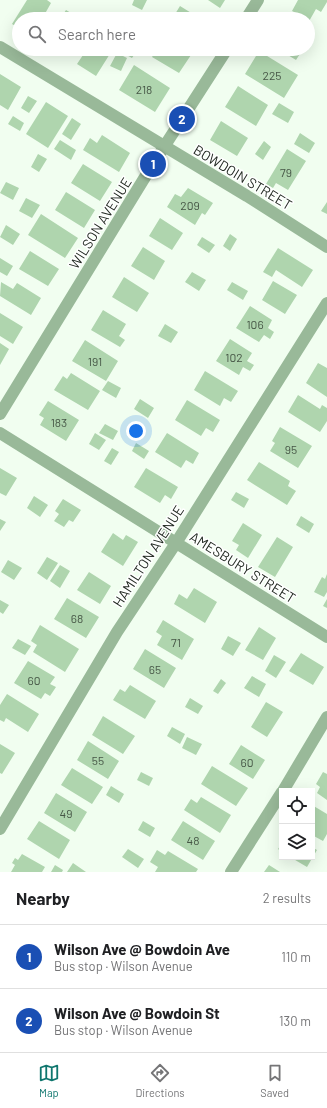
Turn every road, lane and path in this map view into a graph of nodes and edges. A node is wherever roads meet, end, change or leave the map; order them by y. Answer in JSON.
{"nodes":[{"id":1,"x":258,"y":0,"type":"edge"},
{"id":2,"x":250,"y":12,"type":"edge"},
{"id":3,"x":0,"y":47,"type":"edge"},
{"id":4,"x":12,"y":54,"type":"edge"},
{"id":5,"x":15,"y":56,"type":"edge"},
{"id":6,"x":222,"y":56,"type":"edge"},
{"id":7,"x":164,"y":147,"type":"junction"},
{"id":8,"x":327,"y":247,"type":"edge"},
{"id":9,"x":327,"y":303,"type":"edge"},
{"id":10,"x":0,"y":414,"type":"edge"},
{"id":11,"x":0,"y":433,"type":"edge"},
{"id":12,"x":176,"y":543,"type":"junction"},
{"id":13,"x":327,"y":637,"type":"edge"},
{"id":14,"x":327,"y":717,"type":"edge"},
{"id":15,"x":284,"y":788,"type":"edge"},
{"id":16,"x":279,"y":796,"type":"edge"},
{"id":17,"x":0,"y":829,"type":"edge"},
{"id":18,"x":231,"y":872,"type":"edge"}],
"edges":[{"from":1,"to":2,"type":"street"},
{"from":3,"to":4,"type":"street","name":"BOWDOIN STREET"},
{"from":5,"to":7,"type":"street","name":"BOWDOIN STREET"},
{"from":6,"to":7,"type":"street","name":"WILSON AVENUE"},
{"from":7,"to":8,"type":"street","name":"BOWDOIN STREET"},
{"from":7,"to":10,"type":"street","name":"WILSON AVENUE"},
{"from":9,"to":12,"type":"street","name":"HAMILTON AVENUE"},
{"from":11,"to":12,"type":"street","name":"AMESBURY STREET"},
{"from":12,"to":13,"type":"street","name":"AMESBURY STREET"},
{"from":12,"to":17,"type":"street","name":"HAMILTON AVENUE"},
{"from":14,"to":15,"type":"street"},
{"from":16,"to":18,"type":"street"}]}
